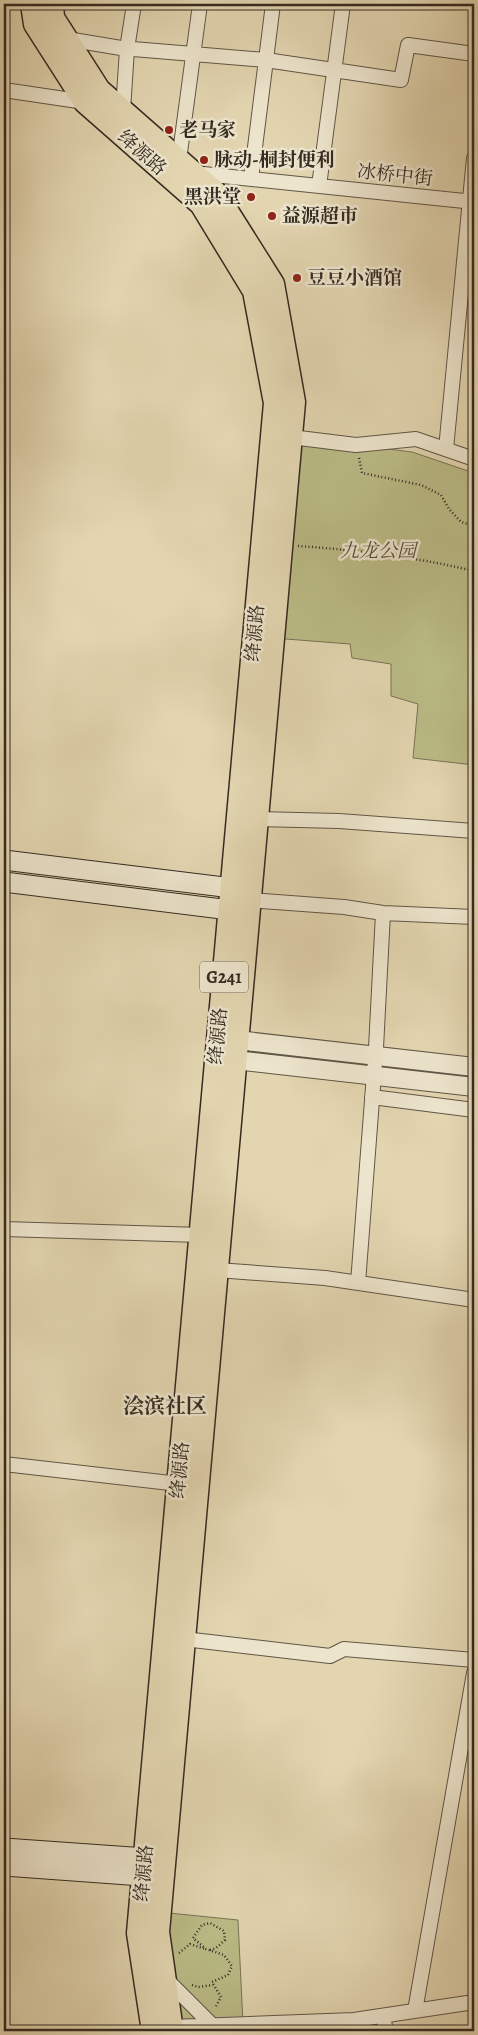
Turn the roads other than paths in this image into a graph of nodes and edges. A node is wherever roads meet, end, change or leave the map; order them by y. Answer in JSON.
{"nodes":[{"id":1,"x":32,"y":4,"type":"edge"},
{"id":2,"x":52,"y":4,"type":"edge"},
{"id":3,"x":134,"y":4,"type":"edge"},
{"id":4,"x":200,"y":4,"type":"edge"},
{"id":5,"x":273,"y":4,"type":"edge"},
{"id":6,"x":343,"y":4,"type":"edge"},
{"id":7,"x":67,"y":39,"type":"junction"},
{"id":8,"x":127,"y":49,"type":"junction"},
{"id":9,"x":193,"y":54,"type":"junction"},
{"id":10,"x":474,"y":54,"type":"edge"},
{"id":11,"x":266,"y":60,"type":"junction"},
{"id":12,"x":334,"y":70,"type":"junction"},
{"id":13,"x":4,"y":90,"type":"edge"},
{"id":14,"x":85,"y":102,"type":"junction"},
{"id":15,"x":123,"y":110,"type":"junction"},
{"id":16,"x":474,"y":158,"type":"edge"},
{"id":17,"x":186,"y":166,"type":"junction"},
{"id":18,"x":251,"y":179,"type":"junction"},
{"id":19,"x":319,"y":186,"type":"junction"},
{"id":20,"x":472,"y":202,"type":"edge"},
{"id":21,"x":291,"y":437,"type":"junction"},
{"id":22,"x":446,"y":450,"type":"junction"},
{"id":23,"x":474,"y":459,"type":"edge"},
{"id":24,"x":257,"y":819,"type":"junction"},
{"id":25,"x":474,"y":831,"type":"edge"},
{"id":26,"x":4,"y":860,"type":"edge"},
{"id":27,"x":4,"y":882,"type":"edge"},
{"id":28,"x":237,"y":899,"type":"junction"},
{"id":29,"x":383,"y":913,"type":"junction"},
{"id":30,"x":474,"y":917,"type":"edge"},
{"id":31,"x":236,"y":1050,"type":"junction"},
{"id":32,"x":376,"y":1056,"type":"junction"},
{"id":33,"x":474,"y":1067,"type":"edge"},
{"id":34,"x":374,"y":1077,"type":"junction"},
{"id":35,"x":474,"y":1087,"type":"edge"},
{"id":36,"x":372,"y":1098,"type":"junction"},
{"id":37,"x":474,"y":1110,"type":"edge"},
{"id":38,"x":4,"y":1229,"type":"edge"},
{"id":39,"x":201,"y":1235,"type":"junction"},
{"id":40,"x":217,"y":1270,"type":"junction"},
{"id":41,"x":358,"y":1283,"type":"junction"},
{"id":42,"x":474,"y":1300,"type":"edge"},
{"id":43,"x":4,"y":1464,"type":"edge"},
{"id":44,"x":179,"y":1484,"type":"junction"},
{"id":45,"x":184,"y":1639,"type":"junction"},
{"id":46,"x":474,"y":1660,"type":"edge"},
{"id":47,"x":474,"y":1673,"type":"edge"},
{"id":48,"x":4,"y":1848,"type":"edge"},
{"id":49,"x":4,"y":1866,"type":"edge"},
{"id":50,"x":154,"y":1867,"type":"junction"},
{"id":51,"x":164,"y":1978,"type":"junction"},
{"id":52,"x":474,"y":2002,"type":"edge"},
{"id":53,"x":415,"y":2011,"type":"junction"},
{"id":54,"x":383,"y":2016,"type":"junction"},
{"id":55,"x":210,"y":2022,"type":"junction"},
{"id":56,"x":165,"y":2030,"type":"edge"},
{"id":57,"x":386,"y":2031,"type":"edge"}],
"edges":[{"from":1,"to":14,"type":"highway","name":"绛源路","number":"G241"},
{"from":2,"to":7,"type":"highway","name":"绛源路","number":"G241"},
{"from":3,"to":8,"type":"street"},
{"from":4,"to":9,"type":"street"},
{"from":5,"to":11,"type":"street"},
{"from":6,"to":12,"type":"street"},
{"from":7,"to":8,"type":"street"},
{"from":7,"to":15,"type":"highway","name":"绛源路","number":"G241"},
{"from":8,"to":9,"type":"street"},
{"from":8,"to":15,"type":"street"},
{"from":9,"to":11,"type":"street"},
{"from":9,"to":17,"type":"street"},
{"from":10,"to":12,"type":"street"},
{"from":11,"to":12,"type":"street"},
{"from":11,"to":18,"type":"street"},
{"from":12,"to":19,"type":"street"},
{"from":13,"to":14,"type":"street"},
{"from":14,"to":28,"type":"highway","name":"绛源路","number":"G241"},
{"from":15,"to":17,"type":"highway","name":"绛源路","number":"G241"},
{"from":16,"to":20,"type":"street"},
{"from":17,"to":18,"type":"street","name":"冰桥中街"},
{"from":17,"to":21,"type":"highway","name":"绛源路","number":"G241"},
{"from":18,"to":19,"type":"street","name":"冰桥中街"},
{"from":19,"to":20,"type":"street","name":"冰桥中街"},
{"from":20,"to":22,"type":"street"},
{"from":21,"to":22,"type":"street"},
{"from":21,"to":24,"type":"highway","name":"绛源路","number":"G241"},
{"from":22,"to":23,"type":"street"},
{"from":24,"to":25,"type":"street"},
{"from":24,"to":28,"type":"highway","name":"绛源路","number":"G241"},
{"from":26,"to":28,"type":"main road"},
{"from":27,"to":28,"type":"main road"},
{"from":28,"to":29,"type":"street"},
{"from":28,"to":31,"type":"highway","name":"绛源路","number":"G241"},
{"from":28,"to":39,"type":"highway","name":"绛源路","number":"G241"},
{"from":29,"to":30,"type":"street"},
{"from":29,"to":32,"type":"street"},
{"from":31,"to":32,"type":"street"},
{"from":31,"to":34,"type":"street"},
{"from":31,"to":40,"type":"highway","name":"绛源路","number":"G241"},
{"from":32,"to":33,"type":"street"},
{"from":32,"to":34,"type":"street"},
{"from":34,"to":35,"type":"street"},
{"from":34,"to":36,"type":"street"},
{"from":36,"to":37,"type":"street"},
{"from":36,"to":41,"type":"street"},
{"from":38,"to":39,"type":"street"},
{"from":39,"to":44,"type":"highway","name":"绛源路","number":"G241"},
{"from":40,"to":41,"type":"street"},
{"from":40,"to":45,"type":"highway","name":"绛源路","number":"G241"},
{"from":41,"to":42,"type":"street"},
{"from":43,"to":44,"type":"street"},
{"from":44,"to":50,"type":"highway","name":"绛源路","number":"G241"},
{"from":45,"to":46,"type":"street"},
{"from":45,"to":50,"type":"highway","name":"绛源路","number":"G241"},
{"from":47,"to":53,"type":"street"},
{"from":48,"to":50,"type":"main road"},
{"from":49,"to":50,"type":"main road"},
{"from":50,"to":51,"type":"highway","name":"绛源路","number":"G241"},
{"from":50,"to":56,"type":"highway","name":"绛源路","number":"G241"},
{"from":51,"to":55,"type":"street"},
{"from":51,"to":56,"type":"highway","name":"绛源路","number":"G241"},
{"from":52,"to":53,"type":"street"},
{"from":53,"to":54,"type":"street"},
{"from":54,"to":55,"type":"street"},
{"from":54,"to":57,"type":"street"},
{"from":55,"to":56,"type":"street"}]}
